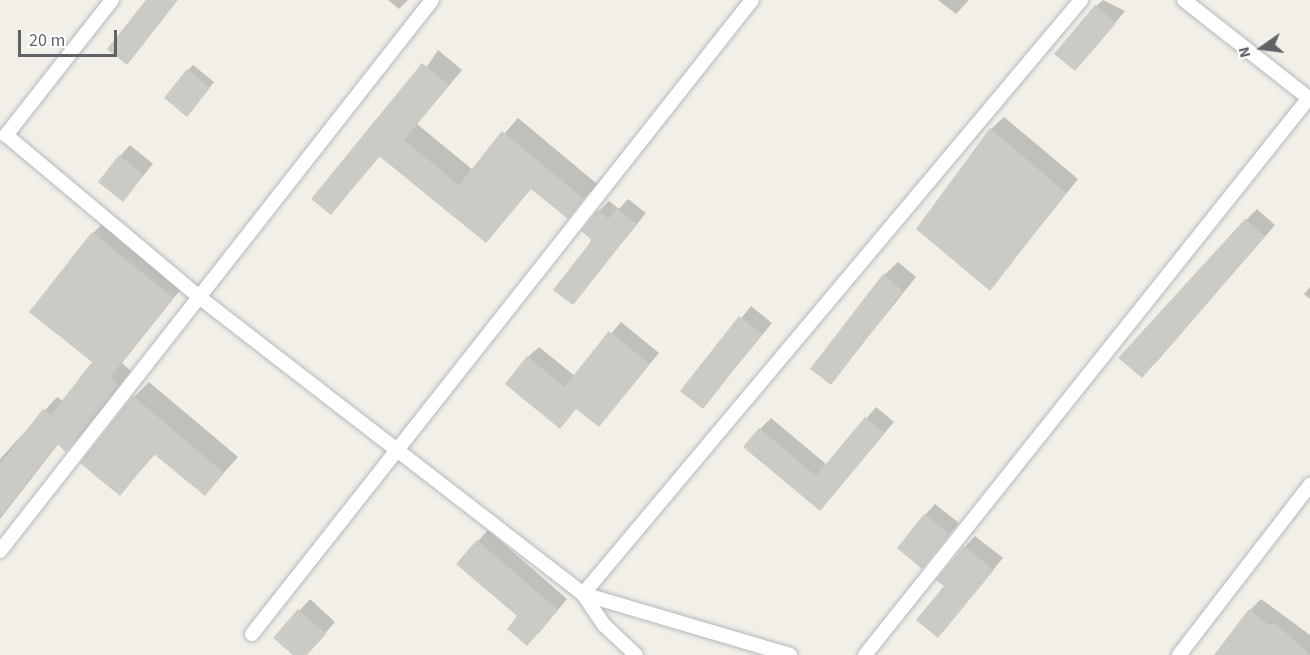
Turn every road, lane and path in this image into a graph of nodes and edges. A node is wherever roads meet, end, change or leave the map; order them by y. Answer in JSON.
{"nodes":[{"id":1,"x":112,"y":0,"type":"edge"},
{"id":2,"x":432,"y":0,"type":"edge"},
{"id":3,"x":752,"y":0,"type":"edge"},
{"id":4,"x":1081,"y":0,"type":"edge"},
{"id":5,"x":1184,"y":0,"type":"edge"},
{"id":6,"x":1309,"y":99,"type":"edge"},
{"id":7,"x":2,"y":136,"type":"edge"},
{"id":8,"x":199,"y":297,"type":"junction"},
{"id":9,"x":397,"y":450,"type":"junction"},
{"id":10,"x":1310,"y":485,"type":"edge"},
{"id":11,"x":0,"y":551,"type":"edge"},
{"id":12,"x":583,"y":594,"type":"junction"},
{"id":13,"x":252,"y":634,"type":"dead end"},
{"id":14,"x":636,"y":655,"type":"edge"},
{"id":15,"x":790,"y":655,"type":"edge"},
{"id":16,"x":865,"y":655,"type":"edge"},
{"id":17,"x":1179,"y":655,"type":"edge"}],
"edges":[{"from":1,"to":7,"type":"lane"},
{"from":2,"to":8,"type":"lane"},
{"from":3,"to":9,"type":"lane"},
{"from":4,"to":12,"type":"lane"},
{"from":5,"to":6,"type":"lane"},
{"from":6,"to":16,"type":"lane"},
{"from":7,"to":8,"type":"lane"},
{"from":8,"to":9,"type":"lane"},
{"from":8,"to":11,"type":"lane"},
{"from":9,"to":12,"type":"lane"},
{"from":9,"to":13,"type":"lane"},
{"from":10,"to":17,"type":"lane"},
{"from":12,"to":14,"type":"lane"},
{"from":12,"to":15,"type":"lane"}]}
